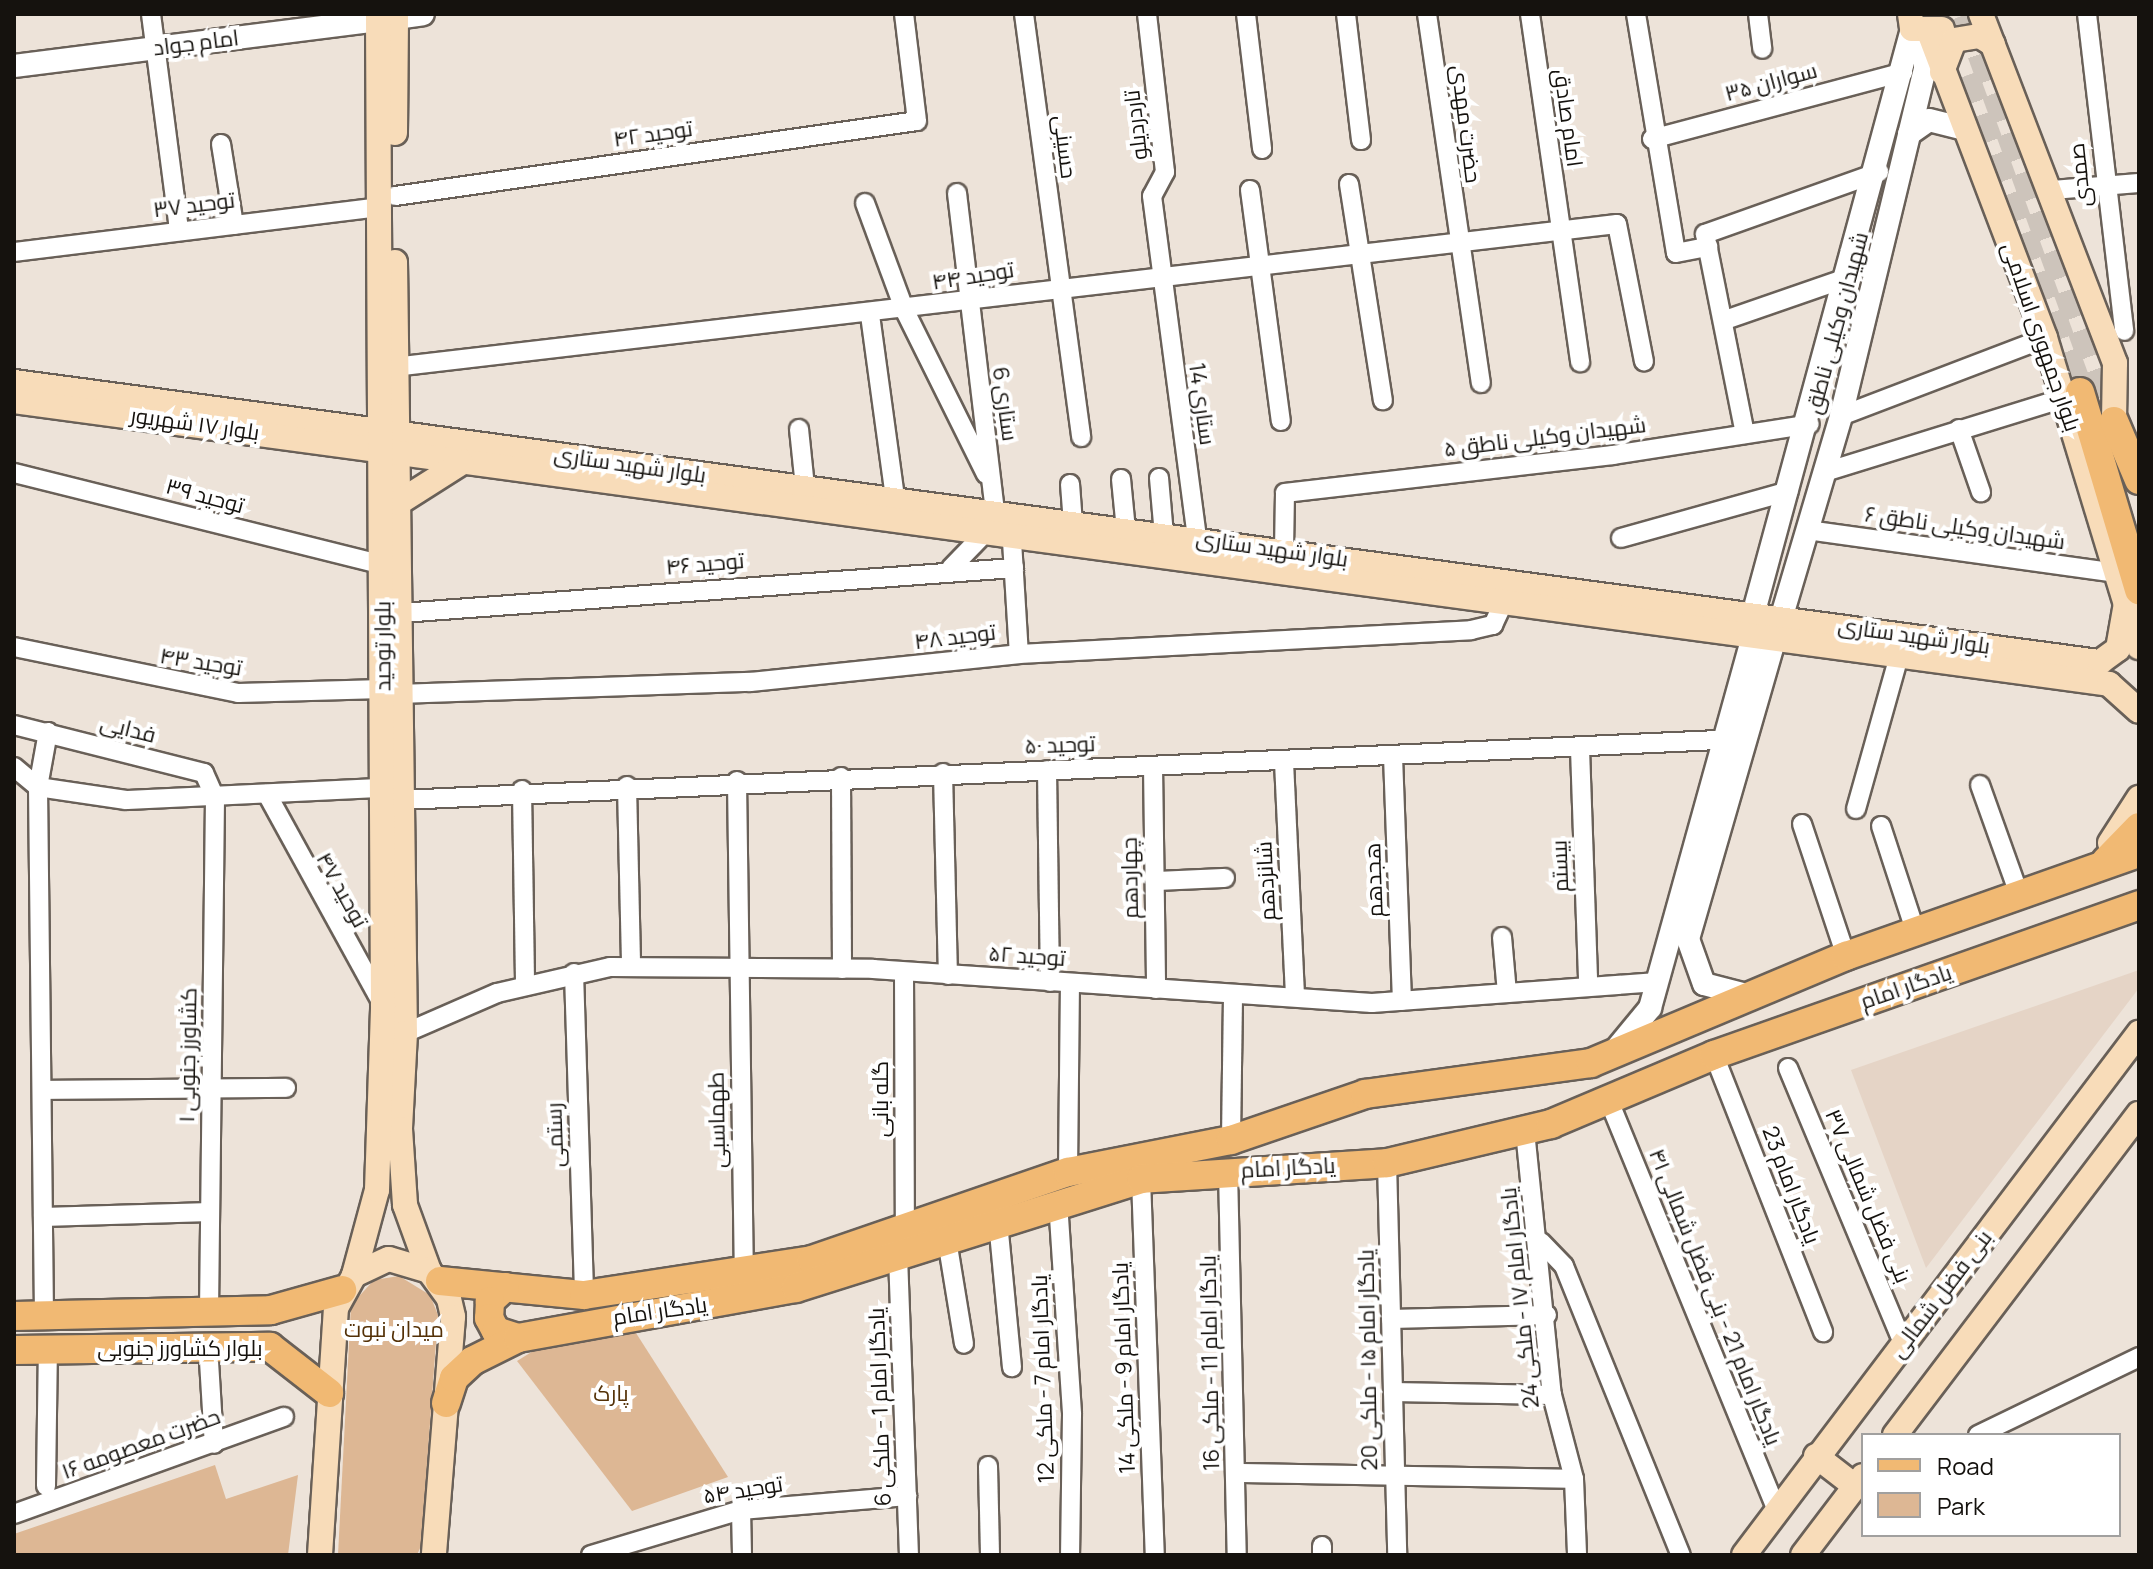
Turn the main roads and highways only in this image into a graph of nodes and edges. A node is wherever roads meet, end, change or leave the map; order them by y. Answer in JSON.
{"nodes":[{"id":1,"x":1968,"y":14,"type":"edge"},
{"id":2,"x":1981,"y":14,"type":"edge"},
{"id":3,"x":387,"y":17,"type":"edge"},
{"id":4,"x":1919,"y":27,"type":"edge"},
{"id":5,"x":1993,"y":44,"type":"junction"},
{"id":6,"x":1942,"y":72,"type":"junction"},
{"id":7,"x":388,"y":381,"type":"junction"},
{"id":8,"x":14,"y":382,"type":"edge"},
{"id":9,"x":2072,"y":395,"type":"junction"},
{"id":10,"x":14,"y":401,"type":"edge"},
{"id":11,"x":2124,"y":430,"type":"edge"},
{"id":12,"x":316,"y":431,"type":"junction"},
{"id":13,"x":438,"y":437,"type":"junction"},
{"id":14,"x":385,"y":441,"type":"junction"},
{"id":15,"x":461,"y":463,"type":"junction"},
{"id":16,"x":2139,"y":480,"type":"edge"},
{"id":17,"x":389,"y":501,"type":"junction"},
{"id":18,"x":2127,"y":589,"type":"edge"},
{"id":19,"x":1503,"y":594,"type":"junction"},
{"id":20,"x":2139,"y":647,"type":"edge"},
{"id":21,"x":2104,"y":673,"type":"junction"},
{"id":22,"x":392,"y":692,"type":"junction"},
{"id":23,"x":2139,"y":711,"type":"edge"},
{"id":24,"x":2139,"y":798,"type":"edge"},
{"id":25,"x":2139,"y":827,"type":"edge"},
{"id":26,"x":2139,"y":853,"type":"edge"},
{"id":27,"x":2093,"y":868,"type":"junction"},
{"id":28,"x":2008,"y":898,"type":"junction"},
{"id":29,"x":2139,"y":905,"type":"edge"},
{"id":30,"x":1916,"y":933,"type":"junction"},
{"id":31,"x":2019,"y":947,"type":"junction"},
{"id":32,"x":1946,"y":972,"type":"junction"},
{"id":33,"x":2139,"y":1033,"type":"edge"},
{"id":34,"x":2139,"y":1114,"type":"edge"},
{"id":35,"x":401,"y":1172,"type":"junction"},
{"id":36,"x":435,"y":1276,"type":"junction"},
{"id":37,"x":348,"y":1282,"type":"junction"},
{"id":38,"x":495,"y":1286,"type":"junction"},
{"id":39,"x":271,"y":1310,"type":"junction"},
{"id":40,"x":14,"y":1316,"type":"edge"},
{"id":41,"x":518,"y":1338,"type":"junction"},
{"id":42,"x":270,"y":1347,"type":"junction"},
{"id":43,"x":14,"y":1350,"type":"edge"},
{"id":44,"x":329,"y":1393,"type":"junction"},
{"id":45,"x":446,"y":1403,"type":"junction"},
{"id":46,"x":1897,"y":1433,"type":"edge"},
{"id":47,"x":1816,"y":1456,"type":"junction"},
{"id":48,"x":1859,"y":1481,"type":"edge"},
{"id":49,"x":318,"y":1551,"type":"edge"},
{"id":50,"x":434,"y":1555,"type":"edge"},
{"id":51,"x":1744,"y":1555,"type":"edge"},
{"id":52,"x":1803,"y":1555,"type":"edge"}],
"edges":[{"from":1,"to":4,"type":"main road"},
{"from":2,"to":5,"type":"main road","name":"بلوار جمهوری اسلامی"},
{"from":3,"to":7,"type":"main road","name":"بلوار توحید"},
{"from":4,"to":6,"type":"main road","name":"بلوار جمهوری اسلامی"},
{"from":5,"to":6,"type":"main road"},
{"from":5,"to":11,"type":"main road","name":"بلوار جمهوری اسلامی"},
{"from":6,"to":9,"type":"main road","name":"بلوار جمهوری اسلامی"},
{"from":7,"to":12,"type":"main road"},
{"from":7,"to":13,"type":"main road"},
{"from":7,"to":14,"type":"main road","name":"بلوار توحید"},
{"from":8,"to":12,"type":"main road","name":"بلوار ۱۷ شهریور"},
{"from":9,"to":18,"type":"main road","name":"بلوار جمهوری اسلامی"},
{"from":9,"to":18,"type":"main road","name":"بلوار جمهوری اسلامی"},
{"from":10,"to":12,"type":"main road","name":"بلوار ۱۷ شهریور"},
{"from":11,"to":16,"type":"main road","name":"بلوار جمهوری اسلامی"},
{"from":12,"to":14,"type":"main road","name":"بلوار ۱۷ شهریور"},
{"from":12,"to":17,"type":"main road"},
{"from":13,"to":14,"type":"main road","name":"بلوار شهید ستاری"},
{"from":13,"to":19,"type":"main road","name":"بلوار شهید ستاری"},
{"from":14,"to":15,"type":"main road","name":"بلوار شهید ستاری"},
{"from":14,"to":17,"type":"main road","name":"بلوار توحید"},
{"from":15,"to":17,"type":"main road"},
{"from":15,"to":19,"type":"main road","name":"بلوار شهید ستاری"},
{"from":17,"to":22,"type":"main road","name":"بلوار توحید"},
{"from":17,"to":22,"type":"main road","name":"بلوار توحید"},
{"from":18,"to":20,"type":"main road","name":"بلوار جمهوری اسلامی"},
{"from":18,"to":21,"type":"main road"},
{"from":19,"to":21,"type":"main road","name":"بلوار شهید ستاری"},
{"from":19,"to":21,"type":"main road","name":"بلوار شهید ستاری"},
{"from":21,"to":23,"type":"main road"},
{"from":22,"to":35,"type":"main road","name":"بلوار توحید"},
{"from":22,"to":37,"type":"main road","name":"بلوار توحید"},
{"from":24,"to":27,"type":"main road"},
{"from":25,"to":27,"type":"main road"},
{"from":26,"to":27,"type":"main road","name":"یادگار امام"},
{"from":27,"to":28,"type":"main road","name":"یادگار امام"},
{"from":28,"to":30,"type":"main road","name":"یادگار امام"},
{"from":28,"to":31,"type":"main road"},
{"from":29,"to":31,"type":"main road","name":"یادگار امام"},
{"from":30,"to":32,"type":"main road"},
{"from":30,"to":38,"type":"main road","name":"یادگار امام"},
{"from":31,"to":32,"type":"main road","name":"یادگار امام"},
{"from":32,"to":41,"type":"main road","name":"یادگار امام"},
{"from":33,"to":47,"type":"main road","name":"بنی فضل شمالی"},
{"from":34,"to":46,"type":"main road"},
{"from":35,"to":36,"type":"main road","name":"بلوار توحید"},
{"from":35,"to":38,"type":"main road"},
{"from":36,"to":37,"type":"main road"},
{"from":36,"to":38,"type":"main road","name":"یادگار امام"},
{"from":36,"to":45,"type":"main road"},
{"from":37,"to":39,"type":"main road","name":"بلوار کشاورز جنوبی"},
{"from":37,"to":44,"type":"main road"},
{"from":38,"to":41,"type":"main road"},
{"from":39,"to":40,"type":"main road","name":"بلوار کشاورز جنوبی"},
{"from":39,"to":42,"type":"main road"},
{"from":41,"to":45,"type":"main road","name":"یادگار امام"},
{"from":42,"to":43,"type":"main road","name":"بلوار کشاورز جنوبی"},
{"from":42,"to":44,"type":"main road","name":"بلوار کشاورز جنوبی"},
{"from":44,"to":49,"type":"main road"},
{"from":45,"to":50,"type":"main road"},
{"from":47,"to":48,"type":"main road"},
{"from":47,"to":51,"type":"main road","name":"بنی فضل شمالی"},
{"from":48,"to":52,"type":"main road"}]}
